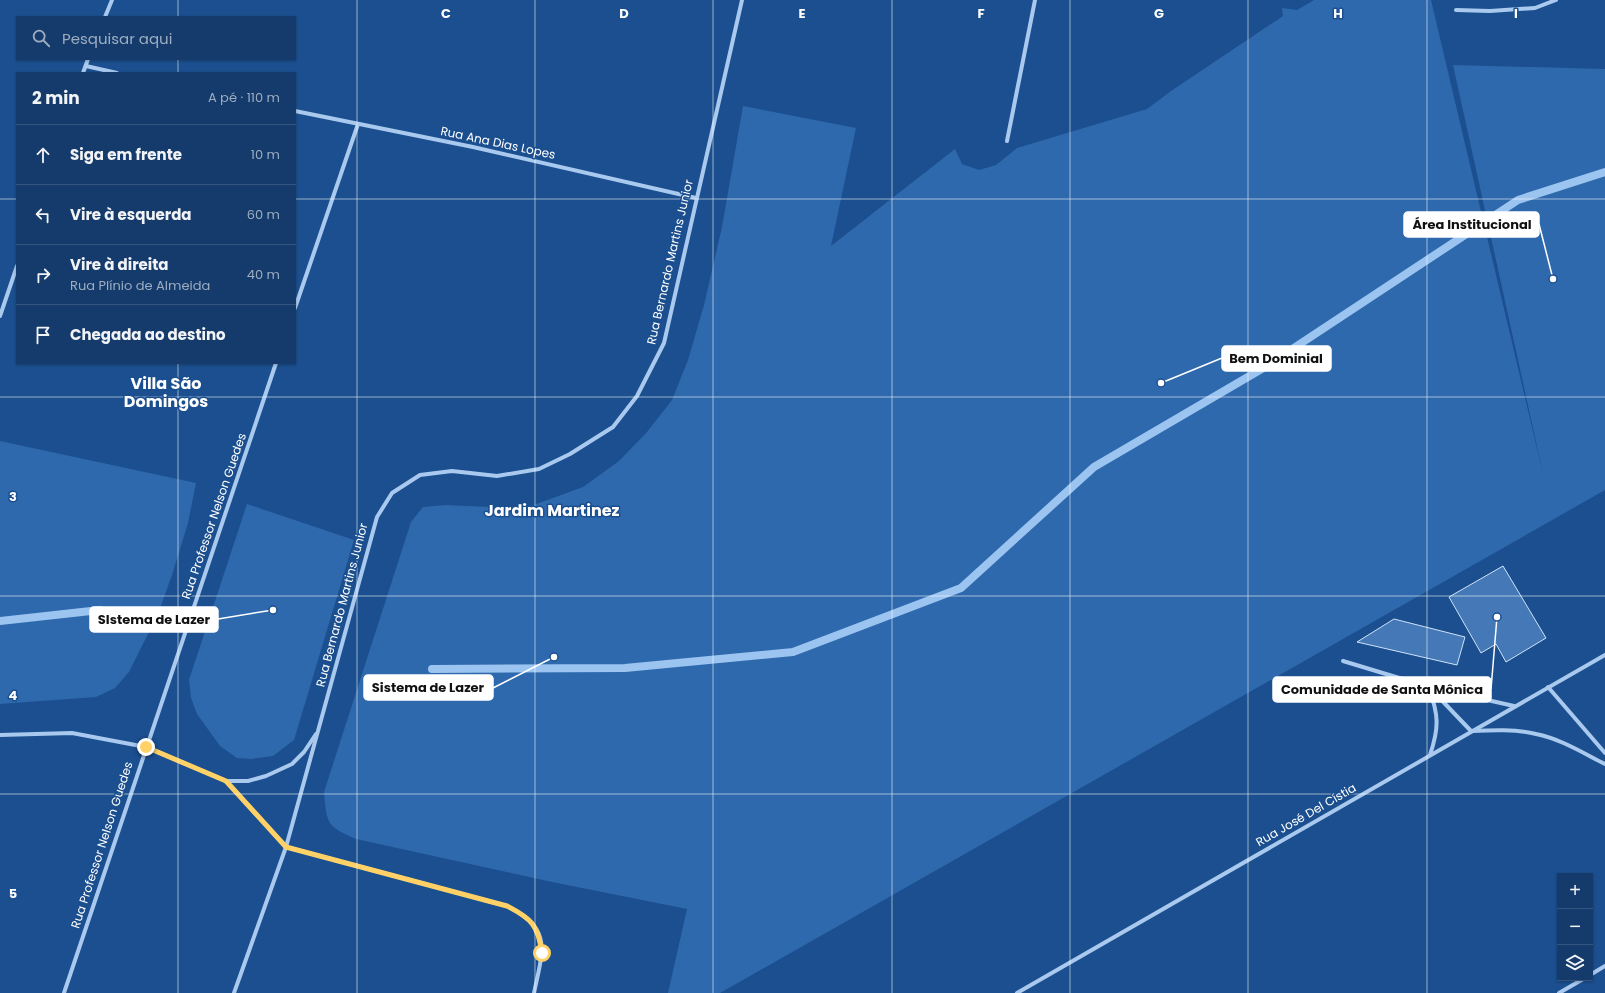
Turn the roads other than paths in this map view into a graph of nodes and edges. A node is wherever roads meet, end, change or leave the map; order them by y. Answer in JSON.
{"nodes":[{"id":1,"x":112,"y":0,"type":"edge"},
{"id":2,"x":742,"y":0,"type":"edge"},
{"id":3,"x":1035,"y":0,"type":"edge"},
{"id":4,"x":1556,"y":0,"type":"edge"},
{"id":5,"x":1456,"y":10,"type":"dead end"},
{"id":6,"x":105,"y":16,"type":"edge"},
{"id":7,"x":88,"y":60,"type":"edge"},
{"id":8,"x":86,"y":66,"type":"junction"},
{"id":9,"x":83,"y":72,"type":"edge"},
{"id":10,"x":113,"y":72,"type":"edge"},
{"id":11,"x":296,"y":111,"type":"edge"},
{"id":12,"x":358,"y":124,"type":"junction"},
{"id":13,"x":1008,"y":141,"type":"dead end"},
{"id":14,"x":696,"y":198,"type":"junction"},
{"id":15,"x":16,"y":269,"type":"edge"},
{"id":16,"x":296,"y":305,"type":"edge"},
{"id":17,"x":0,"y":316,"type":"edge"},
{"id":18,"x":276,"y":364,"type":"edge"},
{"id":19,"x":1605,"y":655,"type":"edge"},
{"id":20,"x":1343,"y":661,"type":"dead end"},
{"id":21,"x":1429,"y":687,"type":"junction"},
{"id":22,"x":1548,"y":687,"type":"junction"},
{"id":23,"x":1514,"y":706,"type":"junction"},
{"id":24,"x":318,"y":731,"type":"junction"},
{"id":25,"x":1471,"y":731,"type":"junction"},
{"id":26,"x":0,"y":735,"type":"edge"},
{"id":27,"x":146,"y":747,"type":"junction"},
{"id":28,"x":1605,"y":753,"type":"edge"},
{"id":29,"x":1430,"y":755,"type":"junction"},
{"id":30,"x":1605,"y":764,"type":"edge"},
{"id":31,"x":226,"y":781,"type":"junction"},
{"id":32,"x":286,"y":847,"type":"junction"},
{"id":33,"x":1605,"y":966,"type":"edge"},
{"id":34,"x":1593,"y":973,"type":"edge"},
{"id":35,"x":1580,"y":981,"type":"edge"},
{"id":36,"x":64,"y":993,"type":"edge"},
{"id":37,"x":234,"y":993,"type":"edge"},
{"id":38,"x":534,"y":993,"type":"edge"},
{"id":39,"x":1017,"y":993,"type":"edge"},
{"id":40,"x":1559,"y":993,"type":"edge"}],
"edges":[{"from":1,"to":6,"type":"street"},
{"from":2,"to":14,"type":"street","name":"Rua Bernardo Martins Junior"},
{"from":3,"to":13,"type":"street"},
{"from":4,"to":5,"type":"street"},
{"from":7,"to":8,"type":"street"},
{"from":8,"to":9,"type":"street"},
{"from":8,"to":10,"type":"street"},
{"from":11,"to":12,"type":"street","name":"Rua Ana Dias Lopes"},
{"from":12,"to":14,"type":"street","name":"Rua Ana Dias Lopes"},
{"from":12,"to":16,"type":"street"},
{"from":14,"to":24,"type":"street","name":"Rua Bernardo Martins Junior"},
{"from":15,"to":17,"type":"street"},
{"from":18,"to":27,"type":"street","name":"Rua Professor Nelson Guedes"},
{"from":19,"to":22,"type":"street","name":"Rua José Del Cístia"},
{"from":20,"to":21,"type":"street"},
{"from":21,"to":23,"type":"street"},
{"from":21,"to":25,"type":"street"},
{"from":21,"to":29,"type":"street"},
{"from":22,"to":23,"type":"street","name":"Rua José Del Cístia"},
{"from":22,"to":28,"type":"street"},
{"from":23,"to":25,"type":"street","name":"Rua José Del Cístia"},
{"from":24,"to":31,"type":"street"},
{"from":24,"to":32,"type":"street","name":"Rua Bernardo Martins Junior"},
{"from":25,"to":29,"type":"street","name":"Rua José Del Cístia"},
{"from":25,"to":30,"type":"street"},
{"from":26,"to":27,"type":"street"},
{"from":27,"to":31,"type":"street"},
{"from":27,"to":36,"type":"street","name":"Rua Professor Nelson Guedes"},
{"from":29,"to":39,"type":"street","name":"Rua José Del Cístia"},
{"from":31,"to":32,"type":"street"},
{"from":32,"to":37,"type":"street","name":"Rua Bernardo Martins Junior"},
{"from":32,"to":38,"type":"street"},
{"from":33,"to":34,"type":"street"},
{"from":35,"to":40,"type":"street"}]}
